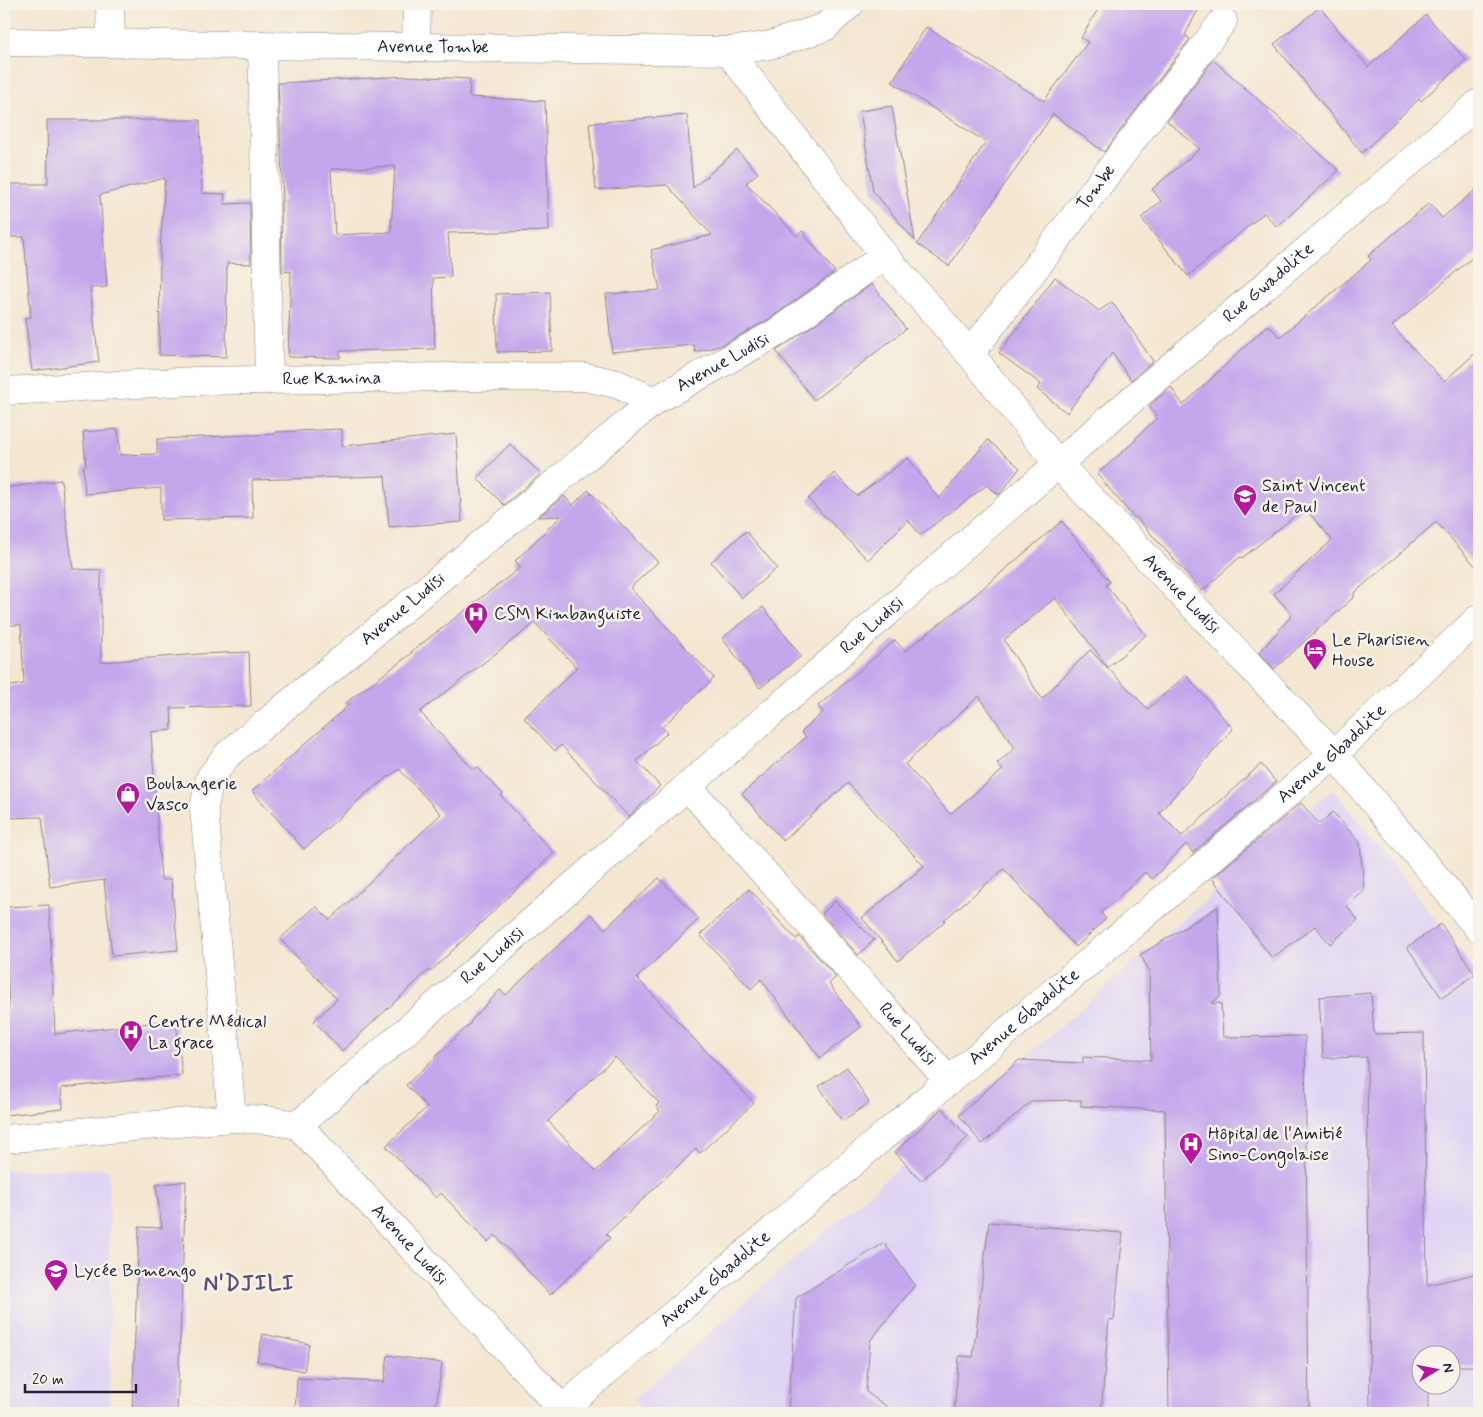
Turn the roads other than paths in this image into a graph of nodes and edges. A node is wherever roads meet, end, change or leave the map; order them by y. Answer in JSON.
{"nodes":[{"id":1,"x":110,"y":4,"type":"edge"},
{"id":2,"x":416,"y":4,"type":"edge"},
{"id":3,"x":850,"y":4,"type":"edge"},
{"id":4,"x":1223,"y":21,"type":"dead end"},
{"id":5,"x":4,"y":42,"type":"edge"},
{"id":6,"x":111,"y":43,"type":"junction"},
{"id":7,"x":262,"y":45,"type":"junction"},
{"id":8,"x":416,"y":47,"type":"junction"},
{"id":9,"x":728,"y":51,"type":"junction"},
{"id":10,"x":1479,"y":103,"type":"edge"},
{"id":11,"x":884,"y":256,"type":"junction"},
{"id":12,"x":970,"y":354,"type":"junction"},
{"id":13,"x":269,"y":380,"type":"junction"},
{"id":14,"x":4,"y":391,"type":"edge"},
{"id":15,"x":654,"y":401,"type":"junction"},
{"id":16,"x":1058,"y":464,"type":"junction"},
{"id":17,"x":1479,"y":618,"type":"edge"},
{"id":18,"x":1334,"y":754,"type":"junction"},
{"id":19,"x":687,"y":786,"type":"junction"},
{"id":20,"x":1479,"y":929,"type":"edge"},
{"id":21,"x":948,"y":1082,"type":"junction"},
{"id":22,"x":232,"y":1118,"type":"junction"},
{"id":23,"x":298,"y":1126,"type":"junction"},
{"id":24,"x":4,"y":1139,"type":"edge"},
{"id":25,"x":564,"y":1411,"type":"edge"}],
"edges":[{"from":1,"to":6,"type":"street"},
{"from":2,"to":8,"type":"street"},
{"from":3,"to":9,"type":"street","name":"Avenue Tombe"},
{"from":4,"to":12,"type":"street","name":"Tombe"},
{"from":5,"to":6,"type":"street","name":"Avenue Tombe"},
{"from":6,"to":7,"type":"street","name":"Avenue Tombe"},
{"from":7,"to":8,"type":"street","name":"Avenue Tombe"},
{"from":7,"to":13,"type":"street"},
{"from":8,"to":9,"type":"street","name":"Avenue Tombe"},
{"from":9,"to":11,"type":"street","name":"Avenue Ludisi"},
{"from":10,"to":16,"type":"street","name":"Rue Gwadolite"},
{"from":11,"to":12,"type":"street","name":"Avenue Ludisi"},
{"from":11,"to":15,"type":"street","name":"Avenue Ludisi"},
{"from":12,"to":16,"type":"street","name":"Avenue Ludisi"},
{"from":13,"to":14,"type":"street","name":"Rue Kamina"},
{"from":13,"to":15,"type":"street","name":"Rue Kamina"},
{"from":15,"to":22,"type":"street","name":"Avenue Ludisi"},
{"from":16,"to":18,"type":"street","name":"Avenue Ludisi"},
{"from":16,"to":19,"type":"street","name":"Rue Ludisi"},
{"from":17,"to":18,"type":"street","name":"Avenue Gbadolite"},
{"from":18,"to":20,"type":"street","name":"Avenue Ludisi"},
{"from":18,"to":21,"type":"street","name":"Avenue Gbadolite"},
{"from":19,"to":21,"type":"street","name":"Rue Ludisi"},
{"from":19,"to":23,"type":"street","name":"Rue Ludisi"},
{"from":21,"to":25,"type":"street","name":"Avenue Gbadolite"},
{"from":22,"to":23,"type":"street"},
{"from":22,"to":24,"type":"street"},
{"from":23,"to":25,"type":"street","name":"Avenue Ludisi"}]}
